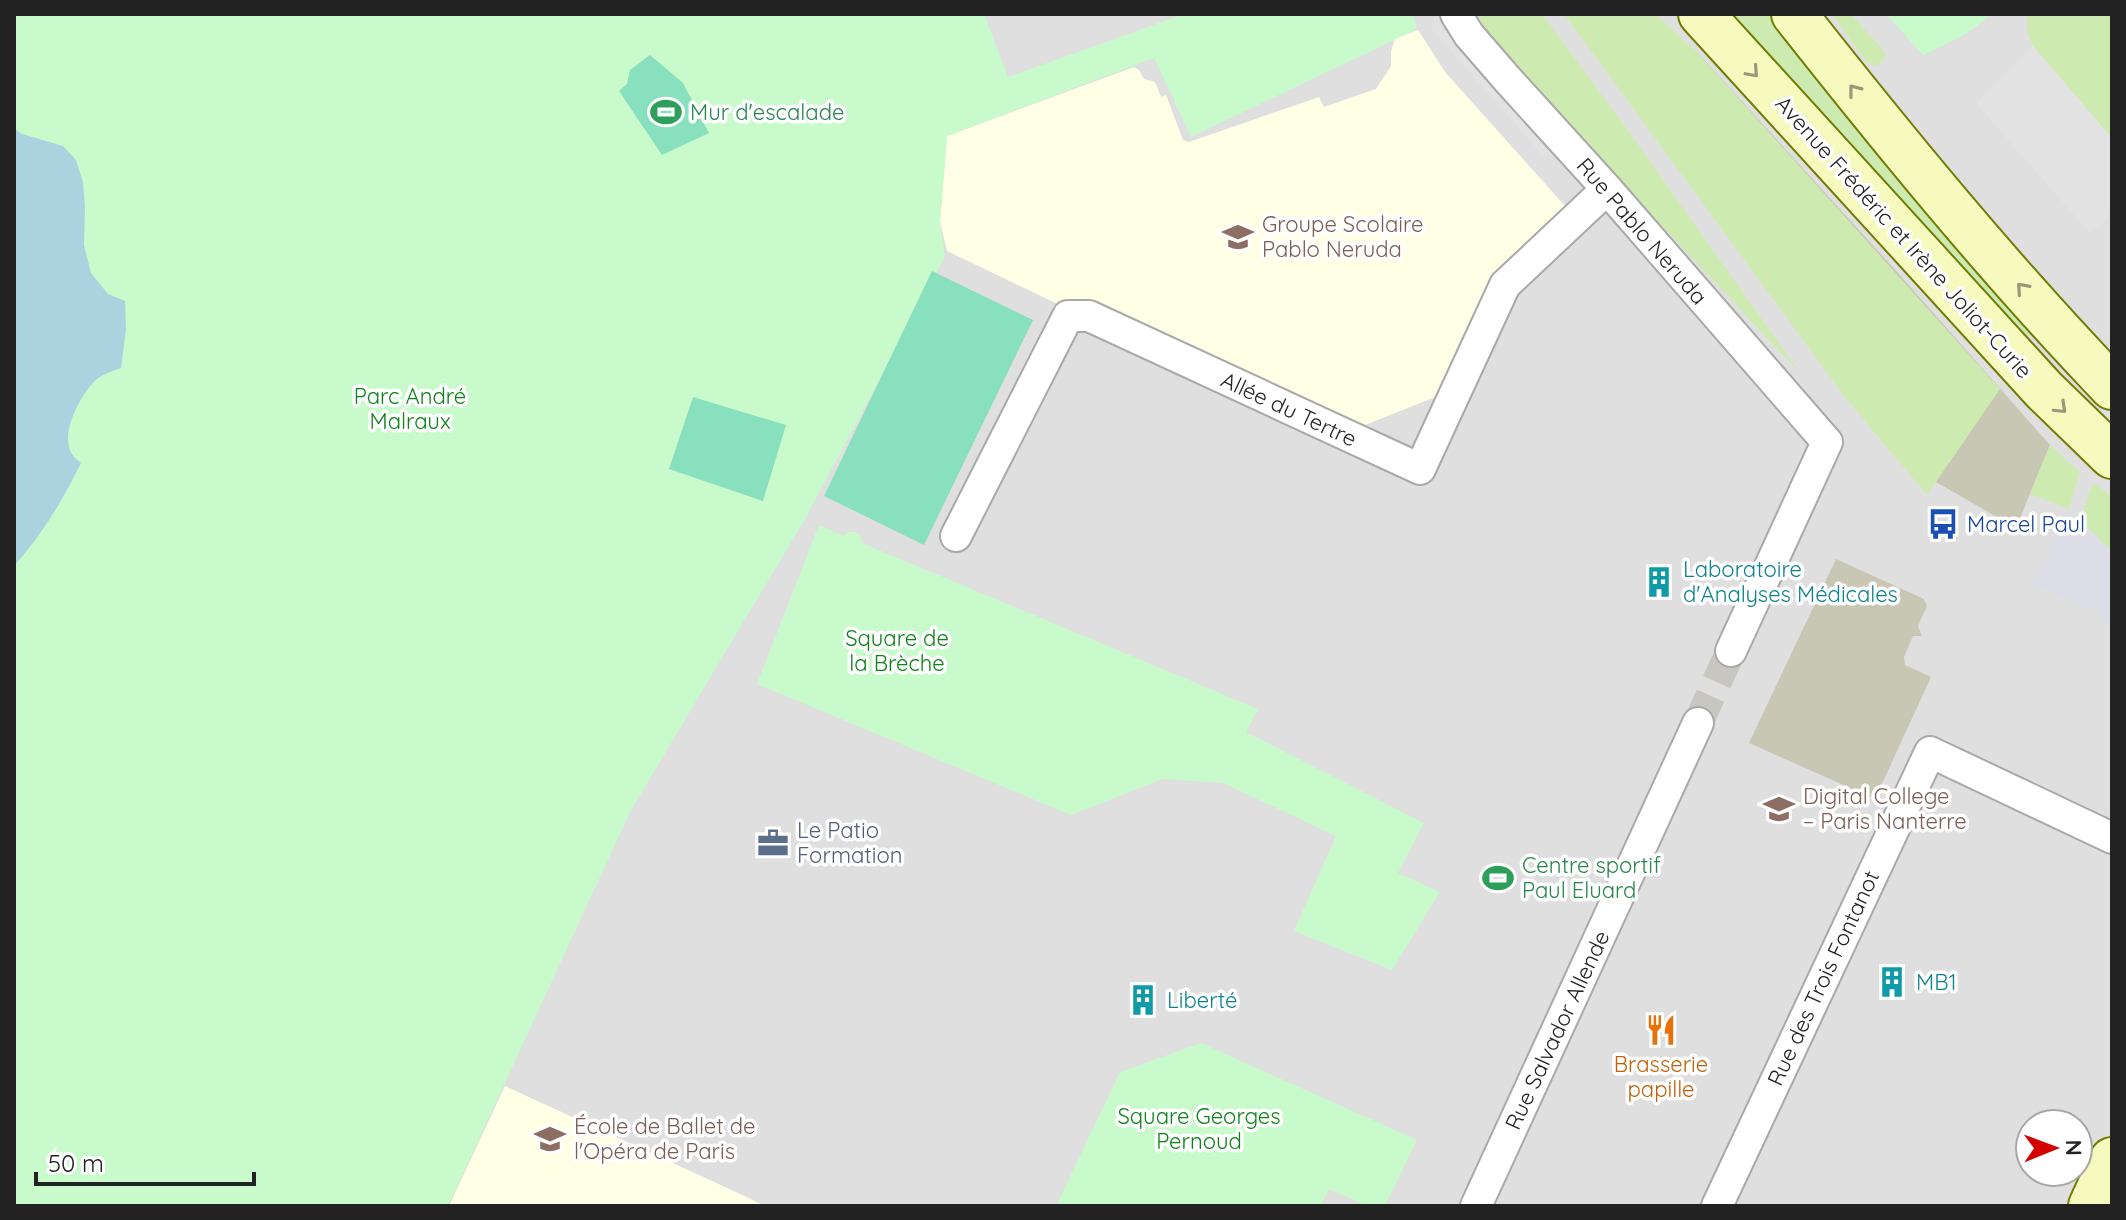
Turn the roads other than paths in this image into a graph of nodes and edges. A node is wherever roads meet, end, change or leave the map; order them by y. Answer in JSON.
{"nodes":[{"id":1,"x":1701,"y":14,"type":"edge"},
{"id":2,"x":1794,"y":14,"type":"edge"},
{"id":3,"x":1458,"y":16,"type":"edge"},
{"id":4,"x":1607,"y":189,"type":"junction"},
{"id":5,"x":2061,"y":334,"type":"junction"},
{"id":6,"x":2016,"y":360,"type":"junction"},
{"id":7,"x":2112,"y":387,"type":"edge"},
{"id":8,"x":2112,"y":456,"type":"edge"},
{"id":9,"x":956,"y":536,"type":"dead end"},
{"id":10,"x":1731,"y":651,"type":"tunnel mouth"},
{"id":11,"x":1698,"y":723,"type":"tunnel mouth"},
{"id":12,"x":2112,"y":838,"type":"edge"},
{"id":13,"x":2112,"y":1160,"type":"edge"},
{"id":14,"x":1476,"y":1206,"type":"edge"},
{"id":15,"x":1717,"y":1206,"type":"edge"},
{"id":16,"x":2091,"y":1206,"type":"edge"}],
"edges":[{"from":1,"to":6,"type":"main road","name":"Avenue Frédéric et Irène Joliot-Curie","one_way":true},
{"from":5,"to":2,"type":"main road","one_way":true},
{"from":3,"to":4,"type":"street","name":"Rue Pablo Neruda"},
{"from":4,"to":9,"type":"street","name":"Allée du Tertre"},
{"from":4,"to":10,"type":"street","name":"Rue Pablo Neruda"},
{"from":5,"to":6,"type":"main road"},
{"from":5,"to":7,"type":"main road"},
{"from":6,"to":8,"type":"main road","name":"Avenue Frédéric et Irène Joliot-Curie","one_way":true},
{"from":11,"to":14,"type":"street","name":"Rue Salvador Allende"},
{"from":12,"to":15,"type":"street","name":"Rue des Trois Fontanot"},
{"from":13,"to":16,"type":"main road"}]}
